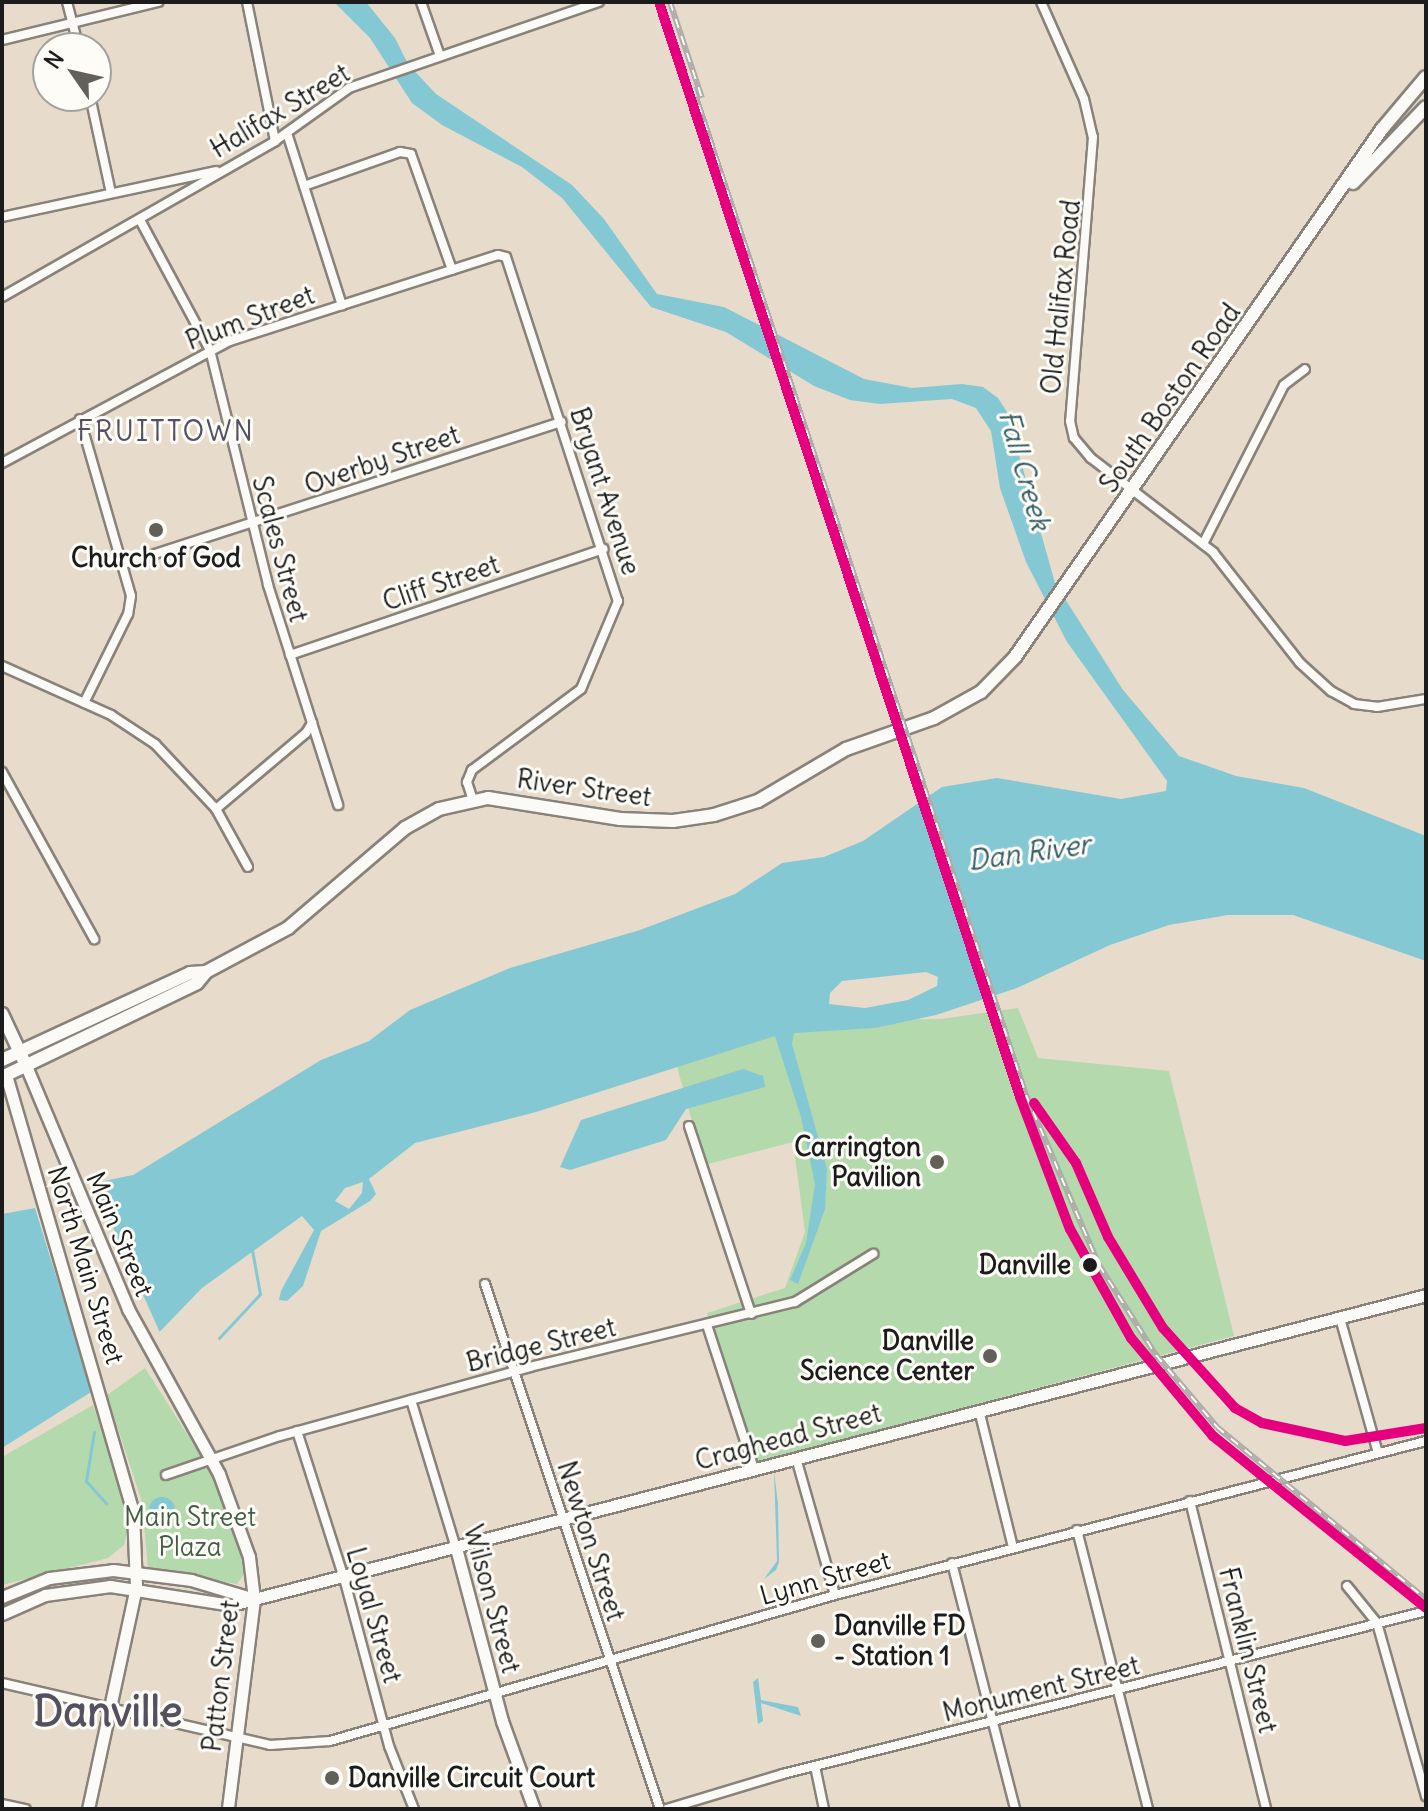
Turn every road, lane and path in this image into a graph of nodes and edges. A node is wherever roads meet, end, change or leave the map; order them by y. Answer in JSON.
{"nodes":[{"id":1,"x":67,"y":2,"type":"edge"},
{"id":2,"x":158,"y":2,"type":"edge"},
{"id":3,"x":247,"y":2,"type":"edge"},
{"id":4,"x":421,"y":2,"type":"edge"},
{"id":5,"x":599,"y":2,"type":"edge"},
{"id":6,"x":1041,"y":2,"type":"edge"},
{"id":7,"x":72,"y":23,"type":"junction"},
{"id":8,"x":75,"y":32,"type":"edge"},
{"id":9,"x":2,"y":40,"type":"edge"},
{"id":10,"x":440,"y":56,"type":"junction"},
{"id":11,"x":1426,"y":77,"type":"edge"},
{"id":12,"x":1426,"y":107,"type":"edge"},
{"id":13,"x":93,"y":112,"type":"edge"},
{"id":14,"x":287,"y":133,"type":"junction"},
{"id":15,"x":275,"y":141,"type":"junction"},
{"id":16,"x":219,"y":171,"type":"junction"},
{"id":17,"x":304,"y":186,"type":"junction"},
{"id":18,"x":111,"y":193,"type":"junction"},
{"id":19,"x":1334,"y":203,"type":"junction"},
{"id":20,"x":2,"y":217,"type":"edge"},
{"id":21,"x":140,"y":220,"type":"junction"},
{"id":22,"x":452,"y":270,"type":"junction"},
{"id":23,"x":515,"y":279,"type":"joint"},
{"id":24,"x":2,"y":297,"type":"edge"},
{"id":25,"x":342,"y":305,"type":"junction"},
{"id":26,"x":210,"y":350,"type":"junction"},
{"id":27,"x":1305,"y":369,"type":"dead end"},
{"id":28,"x":80,"y":419,"type":"junction"},
{"id":29,"x":562,"y":422,"type":"junction"},
{"id":30,"x":2,"y":463,"type":"edge"},
{"id":31,"x":1133,"y":489,"type":"junction"},
{"id":32,"x":252,"y":525,"type":"junction"},
{"id":33,"x":1203,"y":544,"type":"junction"},
{"id":34,"x":604,"y":549,"type":"junction"},
{"id":35,"x":124,"y":564,"type":"junction"},
{"id":36,"x":1043,"y":618,"type":"joint"},
{"id":37,"x":290,"y":655,"type":"junction"},
{"id":38,"x":2,"y":666,"type":"edge"},
{"id":39,"x":1426,"y":699,"type":"edge"},
{"id":40,"x":84,"y":703,"type":"junction"},
{"id":41,"x":312,"y":723,"type":"junction"},
{"id":42,"x":2,"y":772,"type":"edge"},
{"id":43,"x":473,"y":800,"type":"junction"},
{"id":44,"x":338,"y":805,"type":"dead end"},
{"id":45,"x":216,"y":809,"type":"junction"},
{"id":46,"x":248,"y":867,"type":"dead end"},
{"id":47,"x":94,"y":939,"type":"dead end"},
{"id":48,"x":206,"y":972,"type":"junction"},
{"id":49,"x":2,"y":1014,"type":"edge"},
{"id":50,"x":20,"y":1053,"type":"junction"},
{"id":51,"x":2,"y":1060,"type":"edge"},
{"id":52,"x":26,"y":1066,"type":"junction"},
{"id":53,"x":4,"y":1076,"type":"edge"},
{"id":54,"x":689,"y":1126,"type":"dead end"},
{"id":55,"x":873,"y":1254,"type":"dead end"},
{"id":56,"x":485,"y":1284,"type":"dead end"},
{"id":57,"x":1426,"y":1295,"type":"edge"},
{"id":58,"x":751,"y":1314,"type":"junction"},
{"id":59,"x":1340,"y":1318,"type":"junction"},
{"id":60,"x":707,"y":1325,"type":"junction"},
{"id":61,"x":514,"y":1371,"type":"junction"},
{"id":62,"x":411,"y":1400,"type":"junction"},
{"id":63,"x":979,"y":1410,"type":"junction"},
{"id":64,"x":184,"y":1416,"type":"joint"},
{"id":65,"x":297,"y":1431,"type":"junction"},
{"id":66,"x":1426,"y":1441,"type":"edge"},
{"id":67,"x":1378,"y":1453,"type":"junction"},
{"id":68,"x":796,"y":1458,"type":"junction"},
{"id":69,"x":211,"y":1459,"type":"junction"},
{"id":70,"x":754,"y":1469,"type":"junction"},
{"id":71,"x":166,"y":1475,"type":"dead end"},
{"id":72,"x":1190,"y":1501,"type":"junction"},
{"id":73,"x":563,"y":1520,"type":"junction"},
{"id":74,"x":1077,"y":1530,"type":"junction"},
{"id":75,"x":1013,"y":1547,"type":"junction"},
{"id":76,"x":456,"y":1548,"type":"junction"},
{"id":77,"x":952,"y":1563,"type":"junction"},
{"id":78,"x":138,"y":1572,"type":"junction"},
{"id":79,"x":344,"y":1578,"type":"junction"},
{"id":80,"x":1347,"y":1586,"type":"dead end"},
{"id":81,"x":136,"y":1587,"type":"junction"},
{"id":82,"x":835,"y":1595,"type":"junction"},
{"id":83,"x":2,"y":1597,"type":"edge"},
{"id":84,"x":254,"y":1599,"type":"junction"},
{"id":85,"x":1426,"y":1611,"type":"edge"},
{"id":86,"x":2,"y":1614,"type":"edge"},
{"id":87,"x":1377,"y":1623,"type":"junction"},
{"id":88,"x":1230,"y":1661,"type":"junction"},
{"id":89,"x":610,"y":1662,"type":"junction"},
{"id":90,"x":2,"y":1683,"type":"edge"},
{"id":91,"x":1117,"y":1690,"type":"junction"},
{"id":92,"x":496,"y":1695,"type":"junction"},
{"id":93,"x":111,"y":1706,"type":"junction"},
{"id":94,"x":991,"y":1722,"type":"junction"},
{"id":95,"x":384,"y":1727,"type":"junction"},
{"id":96,"x":237,"y":1737,"type":"junction"},
{"id":97,"x":815,"y":1766,"type":"junction"},
{"id":98,"x":1426,"y":1796,"type":"edge"},
{"id":99,"x":2,"y":1804,"type":"edge"},
{"id":100,"x":25,"y":1809,"type":"edge"},
{"id":101,"x":88,"y":1809,"type":"edge"},
{"id":102,"x":228,"y":1809,"type":"edge"},
{"id":103,"x":414,"y":1809,"type":"edge"},
{"id":104,"x":534,"y":1809,"type":"edge"},
{"id":105,"x":660,"y":1809,"type":"edge"},
{"id":106,"x":667,"y":1809,"type":"edge"},
{"id":107,"x":824,"y":1809,"type":"edge"},
{"id":108,"x":1015,"y":1809,"type":"edge"},
{"id":109,"x":1148,"y":1809,"type":"edge"},
{"id":110,"x":1266,"y":1809,"type":"edge"}],
"edges":[{"from":1,"to":7,"type":"street"},
{"from":2,"to":7,"type":"street"},
{"from":3,"to":15,"type":"street"},
{"from":4,"to":10,"type":"street"},
{"from":5,"to":10,"type":"street","name":"Halifax Street"},
{"from":6,"to":31,"type":"street","name":"Old Halifax Road"},
{"from":7,"to":8,"type":"street"},
{"from":7,"to":9,"type":"street"},
{"from":10,"to":14,"type":"street","name":"Halifax Street"},
{"from":11,"to":19,"type":"main road","name":"South Boston Road"},
{"from":12,"to":19,"type":"main road","name":"South Boston Road"},
{"from":13,"to":18,"type":"street"},
{"from":14,"to":15,"type":"street","name":"Halifax Street"},
{"from":14,"to":17,"type":"street"},
{"from":15,"to":16,"type":"street","name":"Halifax Street"},
{"from":16,"to":18,"type":"street"},
{"from":16,"to":21,"type":"street","name":"Halifax Street"},
{"from":17,"to":22,"type":"street"},
{"from":17,"to":25,"type":"street"},
{"from":18,"to":20,"type":"street"},
{"from":19,"to":31,"type":"main road","name":"South Boston Road"},
{"from":21,"to":24,"type":"street","name":"Halifax Street"},
{"from":21,"to":26,"type":"street","name":"Scales Street"},
{"from":22,"to":23,"type":"street","name":"Plum Street"},
{"from":22,"to":25,"type":"street","name":"Plum Street"},
{"from":23,"to":29,"type":"street","name":"Bryant Avenue"},
{"from":25,"to":26,"type":"street","name":"Plum Street"},
{"from":26,"to":28,"type":"street","name":"Plum Street"},
{"from":26,"to":32,"type":"street","name":"Scales Street"},
{"from":27,"to":33,"type":"street"},
{"from":28,"to":30,"type":"street","name":"Plum Street"},
{"from":28,"to":35,"type":"street"},
{"from":29,"to":32,"type":"street","name":"Overby Street"},
{"from":29,"to":34,"type":"street","name":"Bryant Avenue"},
{"from":31,"to":33,"type":"street","name":"Old Halifax Road"},
{"from":31,"to":36,"type":"main road","name":"South Boston Road"},
{"from":32,"to":35,"type":"street","name":"Overby Street"},
{"from":32,"to":37,"type":"street","name":"Scales Street"},
{"from":33,"to":39,"type":"street","name":"Old Halifax Road"},
{"from":34,"to":37,"type":"street","name":"Cliff Street"},
{"from":34,"to":43,"type":"street","name":"Bryant Avenue"},
{"from":35,"to":40,"type":"street"},
{"from":36,"to":43,"type":"main road","name":"River Street"},
{"from":37,"to":41,"type":"street","name":"Scales Street"},
{"from":38,"to":40,"type":"street"},
{"from":40,"to":45,"type":"street"},
{"from":41,"to":44,"type":"street","name":"Scales Street"},
{"from":41,"to":45,"type":"street"},
{"from":42,"to":47,"type":"street"},
{"from":43,"to":48,"type":"main road","name":"River Street"},
{"from":45,"to":46,"type":"street"},
{"from":48,"to":50,"type":"main road","name":"River Street"},
{"from":48,"to":52,"type":"main road","name":"River Street"},
{"from":49,"to":50,"type":"main road"},
{"from":50,"to":51,"type":"main road","name":"River Street"},
{"from":50,"to":52,"type":"main road"},
{"from":51,"to":53,"type":"main road"},
{"from":52,"to":53,"type":"main road","name":"River Street"},
{"from":52,"to":64,"type":"main road","name":"Main Street"},
{"from":53,"to":78,"type":"main road","name":"North Main Street"},
{"from":54,"to":58,"type":"street"},
{"from":55,"to":58,"type":"street","name":"Bridge Street"},
{"from":56,"to":61,"type":"street","name":"Newton Street"},
{"from":57,"to":59,"type":"main road","name":"Craghead Street"},
{"from":58,"to":60,"type":"street","name":"Bridge Street"},
{"from":59,"to":63,"type":"main road","name":"Craghead Street"},
{"from":59,"to":67,"type":"street"},
{"from":60,"to":61,"type":"street","name":"Bridge Street"},
{"from":60,"to":70,"type":"street"},
{"from":61,"to":62,"type":"street","name":"Bridge Street"},
{"from":61,"to":73,"type":"street","name":"Newton Street"},
{"from":62,"to":65,"type":"street","name":"Bridge Street"},
{"from":62,"to":76,"type":"street","name":"Wilson Street"},
{"from":63,"to":68,"type":"main road","name":"Craghead Street"},
{"from":63,"to":75,"type":"street"},
{"from":64,"to":69,"type":"main road","name":"Patton Street"},
{"from":65,"to":69,"type":"street","name":"Bridge Street"},
{"from":65,"to":79,"type":"street","name":"Loyal Street"},
{"from":66,"to":67,"type":"street","name":"Lynn Street"},
{"from":67,"to":72,"type":"street","name":"Lynn Street"},
{"from":68,"to":70,"type":"main road","name":"Craghead Street"},
{"from":68,"to":82,"type":"street"},
{"from":69,"to":71,"type":"street","name":"Bridge Street"},
{"from":69,"to":84,"type":"main road","name":"Patton Street"},
{"from":70,"to":73,"type":"main road","name":"Craghead Street"},
{"from":72,"to":74,"type":"street","name":"Lynn Street"},
{"from":72,"to":88,"type":"street","name":"Franklin Street"},
{"from":73,"to":76,"type":"main road","name":"Craghead Street"},
{"from":73,"to":89,"type":"street","name":"Newton Street"},
{"from":74,"to":75,"type":"street","name":"Lynn Street"},
{"from":74,"to":91,"type":"street"},
{"from":75,"to":77,"type":"street","name":"Lynn Street"},
{"from":76,"to":79,"type":"main road","name":"Craghead Street"},
{"from":76,"to":92,"type":"main road","name":"Wilson Street"},
{"from":77,"to":82,"type":"street","name":"Lynn Street"},
{"from":77,"to":94,"type":"street"},
{"from":78,"to":81,"type":"main road"},
{"from":78,"to":83,"type":"main road","name":"Craghead Street"},
{"from":78,"to":84,"type":"main road","name":"Craghead Street"},
{"from":79,"to":84,"type":"main road","name":"Craghead Street"},
{"from":79,"to":95,"type":"street","name":"Loyal Street"},
{"from":80,"to":87,"type":"street"},
{"from":81,"to":84,"type":"main road","name":"Craghead Street"},
{"from":81,"to":86,"type":"main road","name":"Craghead Street"},
{"from":81,"to":93,"type":"main road"},
{"from":82,"to":89,"type":"street","name":"Lynn Street"},
{"from":84,"to":96,"type":"main road","name":"Patton Street"},
{"from":85,"to":87,"type":"street","name":"Monument Street"},
{"from":87,"to":88,"type":"street","name":"Monument Street"},
{"from":87,"to":98,"type":"street"},
{"from":88,"to":91,"type":"street","name":"Monument Street"},
{"from":88,"to":110,"type":"street","name":"Franklin Street"},
{"from":89,"to":92,"type":"street","name":"Lynn Street"},
{"from":89,"to":105,"type":"street","name":"Newton Street"},
{"from":90,"to":93,"type":"street","name":"Lynn Street"},
{"from":91,"to":94,"type":"street","name":"Monument Street"},
{"from":91,"to":109,"type":"street"},
{"from":92,"to":95,"type":"street","name":"Lynn Street"},
{"from":92,"to":104,"type":"main road","name":"Wilson Street"},
{"from":93,"to":96,"type":"street","name":"Lynn Street"},
{"from":93,"to":101,"type":"main road"},
{"from":94,"to":97,"type":"street","name":"Monument Street"},
{"from":94,"to":108,"type":"street"},
{"from":95,"to":96,"type":"street","name":"Lynn Street"},
{"from":95,"to":103,"type":"street","name":"Loyal Street"},
{"from":96,"to":102,"type":"main road","name":"Patton Street"},
{"from":97,"to":106,"type":"street","name":"Monument Street"},
{"from":97,"to":107,"type":"street"},
{"from":99,"to":100,"type":"street"}]}
